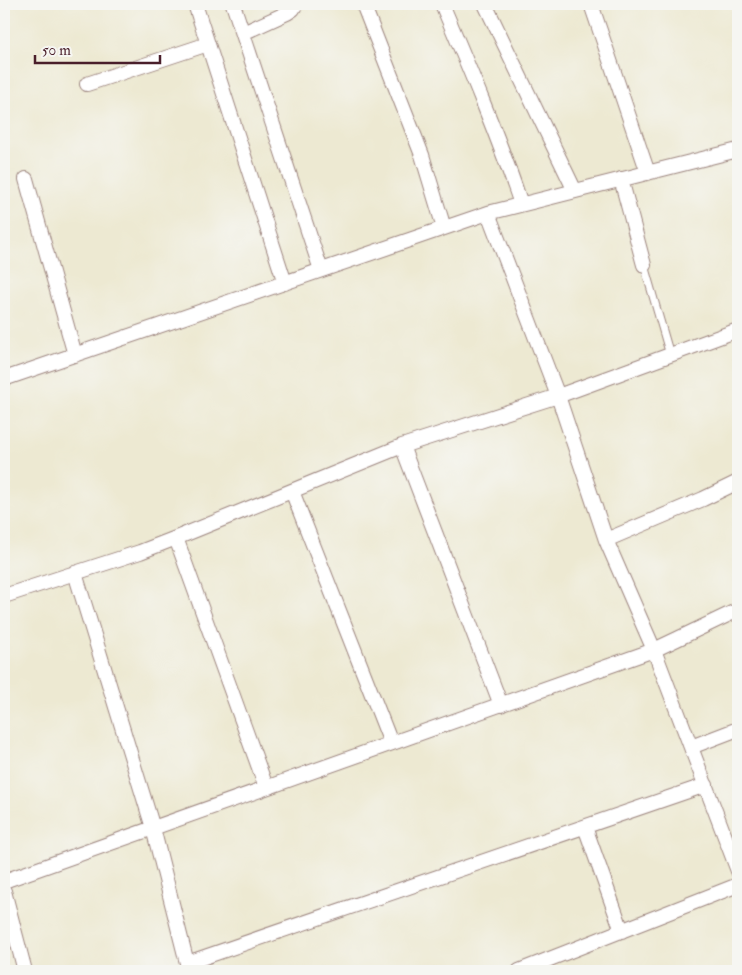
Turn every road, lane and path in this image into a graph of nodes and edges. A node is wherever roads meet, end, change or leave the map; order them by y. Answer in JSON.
{"nodes":[{"id":1,"x":194,"y":4,"type":"edge"},
{"id":2,"x":233,"y":4,"type":"edge"},
{"id":3,"x":296,"y":4,"type":"edge"},
{"id":4,"x":363,"y":4,"type":"edge"},
{"id":5,"x":442,"y":4,"type":"edge"},
{"id":6,"x":485,"y":4,"type":"edge"},
{"id":7,"x":591,"y":4,"type":"edge"},
{"id":8,"x":243,"y":32,"type":"junction"},
{"id":9,"x":208,"y":44,"type":"junction"},
{"id":10,"x":87,"y":84,"type":"dead end"},
{"id":11,"x":738,"y":150,"type":"edge"},
{"id":12,"x":648,"y":173,"type":"junction"},
{"id":13,"x":26,"y":179,"type":"dead end"},
{"id":14,"x":621,"y":179,"type":"junction"},
{"id":15,"x":575,"y":191,"type":"junction"},
{"id":16,"x":521,"y":204,"type":"junction"},
{"id":17,"x":488,"y":212,"type":"junction"},
{"id":18,"x":444,"y":228,"type":"junction"},
{"id":19,"x":644,"y":265,"type":"joint"},
{"id":20,"x":321,"y":270,"type":"junction"},
{"id":21,"x":285,"y":283,"type":"junction"},
{"id":22,"x":738,"y":330,"type":"edge"},
{"id":23,"x":75,"y":355,"type":"junction"},
{"id":24,"x":670,"y":355,"type":"junction"},
{"id":25,"x":4,"y":380,"type":"edge"},
{"id":26,"x":558,"y":396,"type":"junction"},
{"id":27,"x":402,"y":446,"type":"junction"},
{"id":28,"x":738,"y":482,"type":"edge"},
{"id":29,"x":292,"y":491,"type":"junction"},
{"id":30,"x":176,"y":538,"type":"junction"},
{"id":31,"x":606,"y":540,"type":"junction"},
{"id":32,"x":75,"y":573,"type":"junction"},
{"id":33,"x":4,"y":596,"type":"edge"},
{"id":34,"x":738,"y":610,"type":"edge"},
{"id":35,"x":654,"y":650,"type":"junction"},
{"id":36,"x":501,"y":704,"type":"junction"},
{"id":37,"x":738,"y":729,"type":"edge"},
{"id":38,"x":391,"y":743,"type":"junction"},
{"id":39,"x":691,"y":747,"type":"junction"},
{"id":40,"x":706,"y":785,"type":"junction"},
{"id":41,"x":266,"y":787,"type":"junction"},
{"id":42,"x":585,"y":827,"type":"junction"},
{"id":43,"x":153,"y":828,"type":"junction"},
{"id":44,"x":738,"y":871,"type":"edge"},
{"id":45,"x":4,"y":881,"type":"edge"},
{"id":46,"x":738,"y":885,"type":"edge"},
{"id":47,"x":4,"y":891,"type":"edge"},
{"id":48,"x":622,"y":931,"type":"junction"},
{"id":49,"x":188,"y":967,"type":"edge"},
{"id":50,"x":24,"y":971,"type":"edge"},
{"id":51,"x":518,"y":971,"type":"edge"}],
"edges":[{"from":1,"to":9,"type":"street"},
{"from":2,"to":8,"type":"street"},
{"from":3,"to":8,"type":"street"},
{"from":4,"to":18,"type":"street"},
{"from":5,"to":16,"type":"street"},
{"from":6,"to":15,"type":"street"},
{"from":7,"to":12,"type":"street"},
{"from":8,"to":20,"type":"street"},
{"from":9,"to":10,"type":"street"},
{"from":9,"to":21,"type":"street"},
{"from":11,"to":12,"type":"street"},
{"from":12,"to":14,"type":"street"},
{"from":13,"to":23,"type":"street"},
{"from":14,"to":15,"type":"street"},
{"from":14,"to":19,"type":"street"},
{"from":15,"to":16,"type":"street"},
{"from":16,"to":17,"type":"street"},
{"from":17,"to":18,"type":"street"},
{"from":17,"to":26,"type":"street"},
{"from":18,"to":20,"type":"street"},
{"from":19,"to":24,"type":"lane"},
{"from":20,"to":21,"type":"street"},
{"from":21,"to":23,"type":"street"},
{"from":22,"to":24,"type":"street"},
{"from":23,"to":25,"type":"street"},
{"from":24,"to":26,"type":"street"},
{"from":26,"to":27,"type":"street"},
{"from":26,"to":31,"type":"street"},
{"from":27,"to":29,"type":"street"},
{"from":27,"to":36,"type":"street"},
{"from":28,"to":31,"type":"street"},
{"from":29,"to":30,"type":"street"},
{"from":29,"to":38,"type":"street"},
{"from":30,"to":32,"type":"street"},
{"from":30,"to":41,"type":"street"},
{"from":31,"to":35,"type":"street"},
{"from":32,"to":33,"type":"street"},
{"from":32,"to":43,"type":"street"},
{"from":34,"to":35,"type":"street"},
{"from":35,"to":36,"type":"street"},
{"from":35,"to":39,"type":"street"},
{"from":36,"to":38,"type":"street"},
{"from":37,"to":39,"type":"street"},
{"from":38,"to":41,"type":"street"},
{"from":39,"to":40,"type":"street"},
{"from":40,"to":42,"type":"street"},
{"from":40,"to":44,"type":"street"},
{"from":41,"to":43,"type":"street"},
{"from":42,"to":48,"type":"street"},
{"from":42,"to":49,"type":"street"},
{"from":43,"to":45,"type":"street"},
{"from":43,"to":49,"type":"street"},
{"from":46,"to":48,"type":"street"},
{"from":47,"to":50,"type":"street"},
{"from":48,"to":51,"type":"street"}]}
